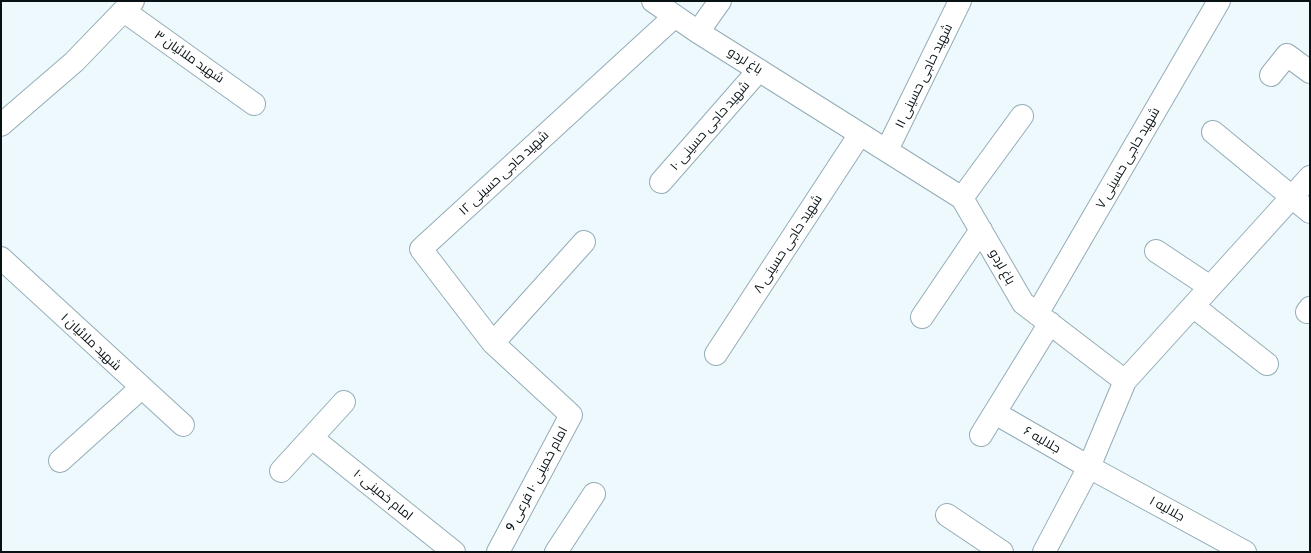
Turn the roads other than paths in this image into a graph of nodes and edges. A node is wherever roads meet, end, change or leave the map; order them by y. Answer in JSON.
{"nodes":[{"id":1,"x":653,"y":1,"type":"edge"},
{"id":2,"x":720,"y":1,"type":"edge"},
{"id":3,"x":960,"y":1,"type":"edge"},
{"id":4,"x":1219,"y":1,"type":"edge"},
{"id":5,"x":128,"y":6,"type":"edge"},
{"id":6,"x":675,"y":16,"type":"junction"},
{"id":7,"x":698,"y":32,"type":"junction"},
{"id":8,"x":759,"y":70,"type":"junction"},
{"id":9,"x":1310,"y":72,"type":"edge"},
{"id":10,"x":1272,"y":75,"type":"dead end"},
{"id":11,"x":254,"y":104,"type":"dead end"},
{"id":12,"x":1022,"y":116,"type":"dead end"},
{"id":13,"x":1,"y":124,"type":"edge"},
{"id":14,"x":1213,"y":132,"type":"dead end"},
{"id":15,"x":860,"y":134,"type":"junction"},
{"id":16,"x":887,"y":150,"type":"junction"},
{"id":17,"x":1310,"y":177,"type":"edge"},
{"id":18,"x":661,"y":182,"type":"dead end"},
{"id":19,"x":1292,"y":197,"type":"junction"},
{"id":20,"x":962,"y":198,"type":"junction"},
{"id":21,"x":1310,"y":212,"type":"edge"},
{"id":22,"x":981,"y":230,"type":"junction"},
{"id":23,"x":584,"y":242,"type":"dead end"},
{"id":24,"x":1156,"y":251,"type":"dead end"},
{"id":25,"x":1,"y":258,"type":"edge"},
{"id":26,"x":1210,"y":287,"type":"junction"},
{"id":27,"x":1193,"y":306,"type":"junction"},
{"id":28,"x":922,"y":317,"type":"dead end"},
{"id":29,"x":1043,"y":319,"type":"junction"},
{"id":30,"x":492,"y":343,"type":"junction"},
{"id":31,"x":716,"y":354,"type":"dead end"},
{"id":32,"x":1266,"y":364,"type":"dead end"},
{"id":33,"x":1125,"y":381,"type":"junction"},
{"id":34,"x":141,"y":388,"type":"junction"},
{"id":35,"x":344,"y":402,"type":"dead end"},
{"id":36,"x":995,"y":413,"type":"junction"},
{"id":37,"x":182,"y":425,"type":"dead end"},
{"id":38,"x":981,"y":435,"type":"dead end"},
{"id":39,"x":312,"y":438,"type":"junction"},
{"id":40,"x":60,"y":461,"type":"dead end"},
{"id":41,"x":1089,"y":467,"type":"junction"},
{"id":42,"x":281,"y":471,"type":"dead end"},
{"id":43,"x":594,"y":494,"type":"dead end"},
{"id":44,"x":947,"y":515,"type":"dead end"},
{"id":45,"x":454,"y":552,"type":"edge"},
{"id":46,"x":498,"y":552,"type":"edge"},
{"id":47,"x":556,"y":552,"type":"edge"},
{"id":48,"x":1002,"y":552,"type":"edge"},
{"id":49,"x":1044,"y":552,"type":"edge"},
{"id":50,"x":1245,"y":552,"type":"edge"}],
"edges":[{"from":1,"to":6,"type":"street","name":"باغ لردو"},
{"from":2,"to":7,"type":"street"},
{"from":3,"to":16,"type":"street","name":"شهید حاجی حسینی ۱۱"},
{"from":4,"to":29,"type":"street","name":"شهید حاجی حسینی ۷"},
{"from":5,"to":11,"type":"street","name":"شهید ملائیان ۳"},
{"from":5,"to":13,"type":"street"},
{"from":6,"to":7,"type":"street","name":"باغ لردو"},
{"from":6,"to":30,"type":"street","name":"شهید حاجی حسینی ۱۲"},
{"from":7,"to":8,"type":"street","name":"باغ لردو"},
{"from":8,"to":15,"type":"street","name":"باغ لردو"},
{"from":8,"to":18,"type":"street","name":"شهید حاجی حسینی ۱۰"},
{"from":9,"to":10,"type":"street"},
{"from":12,"to":20,"type":"street"},
{"from":14,"to":19,"type":"street"},
{"from":15,"to":16,"type":"street","name":"باغ لردو"},
{"from":15,"to":31,"type":"street","name":"شهید حاجی حسینی ۸"},
{"from":16,"to":20,"type":"street","name":"باغ لردو"},
{"from":17,"to":19,"type":"street"},
{"from":19,"to":21,"type":"street"},
{"from":19,"to":26,"type":"street"},
{"from":20,"to":22,"type":"street","name":"باغ لردو"},
{"from":22,"to":28,"type":"street"},
{"from":22,"to":29,"type":"street","name":"باغ لردو"},
{"from":23,"to":30,"type":"street"},
{"from":24,"to":26,"type":"street"},
{"from":25,"to":34,"type":"street","name":"شهید ملائیان ۱"},
{"from":26,"to":27,"type":"street"},
{"from":27,"to":32,"type":"street"},
{"from":27,"to":33,"type":"street"},
{"from":29,"to":33,"type":"street","name":"باغ لردو"},
{"from":29,"to":36,"type":"street","name":"شهید حاجی حسینی ۷"},
{"from":30,"to":46,"type":"street","name":"امام خمینی ۱۰ فرعی 9"},
{"from":33,"to":41,"type":"street"},
{"from":34,"to":37,"type":"street","name":"شهید ملائیان ۱"},
{"from":34,"to":40,"type":"street"},
{"from":35,"to":39,"type":"street"},
{"from":36,"to":38,"type":"street","name":"شهید حاجی حسینی ۷"},
{"from":36,"to":41,"type":"street","name":"جلالیه ۶"},
{"from":39,"to":42,"type":"street"},
{"from":39,"to":45,"type":"street","name":"امام خمینی ۱۰"},
{"from":41,"to":49,"type":"street"},
{"from":41,"to":50,"type":"street","name":"جلالیه ۱"},
{"from":43,"to":47,"type":"street"},
{"from":44,"to":48,"type":"street"}]}
